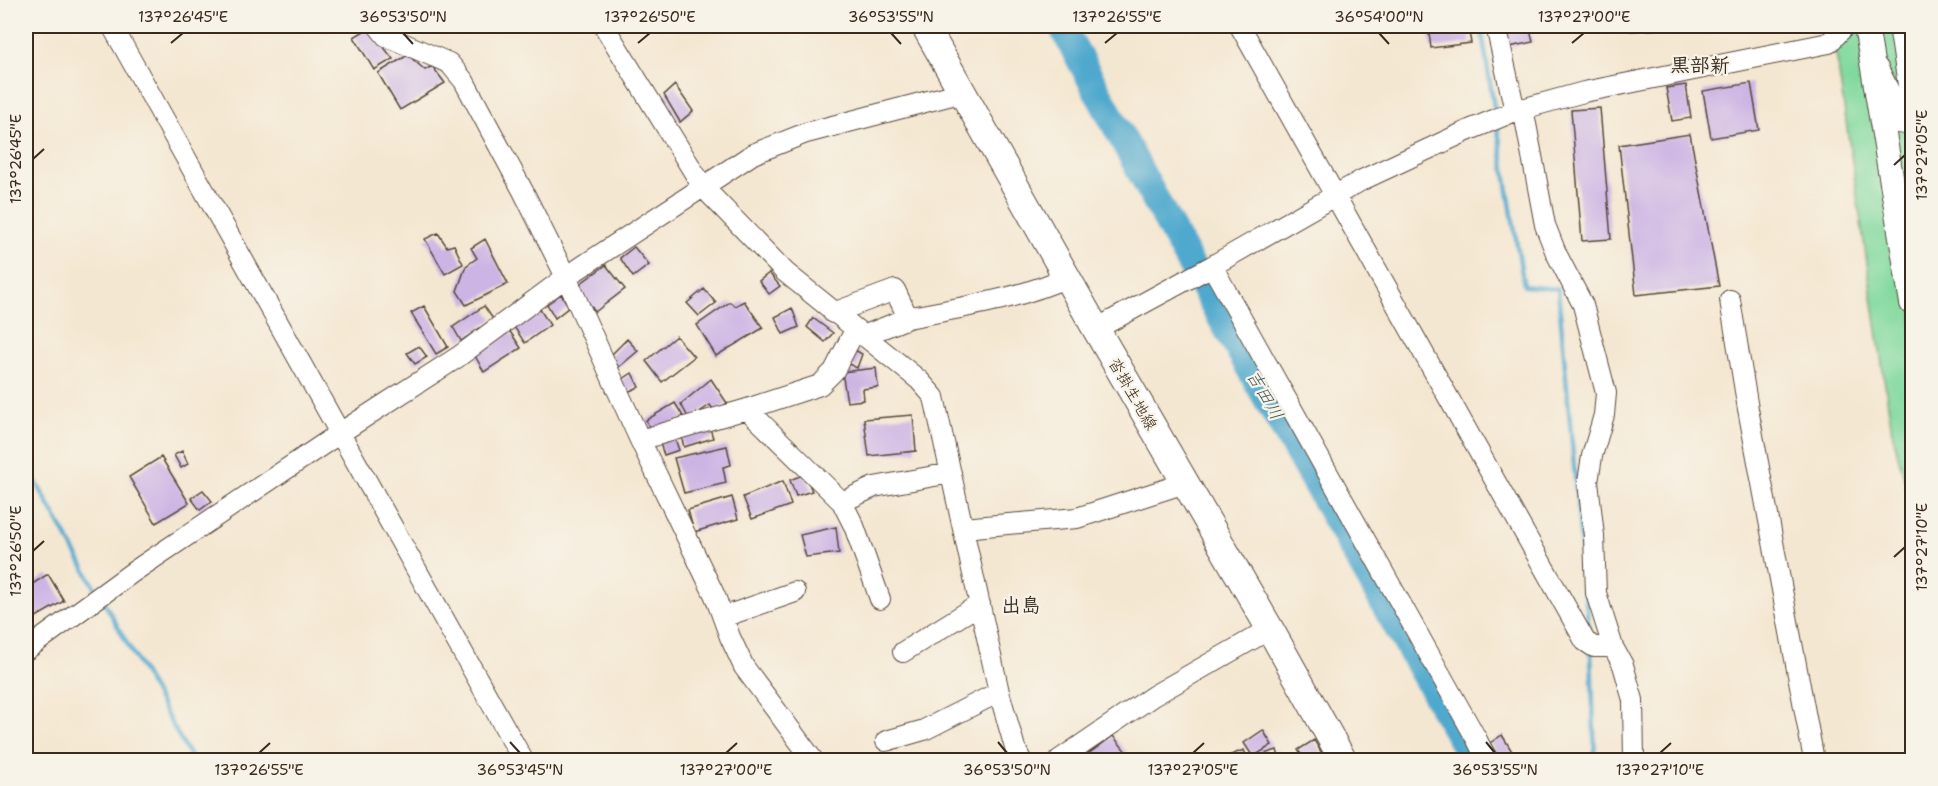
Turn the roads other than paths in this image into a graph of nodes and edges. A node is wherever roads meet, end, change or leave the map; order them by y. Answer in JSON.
{"nodes":[{"id":1,"x":112,"y":26,"type":"edge"},
{"id":2,"x":378,"y":26,"type":"edge"},
{"id":3,"x":604,"y":26,"type":"edge"},
{"id":4,"x":925,"y":26,"type":"edge"},
{"id":5,"x":1240,"y":26,"type":"edge"},
{"id":6,"x":1496,"y":26,"type":"edge"},
{"id":7,"x":1843,"y":26,"type":"edge"},
{"id":8,"x":1866,"y":26,"type":"edge"},
{"id":9,"x":1899,"y":26,"type":"edge"},
{"id":10,"x":1870,"y":50,"type":"junction"},
{"id":11,"x":963,"y":92,"type":"junction"},
{"id":12,"x":1519,"y":109,"type":"junction"},
{"id":13,"x":1912,"y":111,"type":"edge"},
{"id":14,"x":1912,"y":125,"type":"edge"},
{"id":15,"x":703,"y":187,"type":"junction"},
{"id":16,"x":1336,"y":195,"type":"junction"},
{"id":17,"x":1212,"y":267,"type":"junction"},
{"id":18,"x":566,"y":277,"type":"junction"},
{"id":19,"x":1067,"y":277,"type":"junction"},
{"id":20,"x":1730,"y":300,"type":"dead end"},
{"id":21,"x":1912,"y":303,"type":"edge"},
{"id":22,"x":833,"y":313,"type":"junction"},
{"id":23,"x":908,"y":318,"type":"junction"},
{"id":24,"x":1096,"y":329,"type":"junction"},
{"id":25,"x":859,"y":333,"type":"junction"},
{"id":26,"x":747,"y":409,"type":"junction"},
{"id":27,"x":340,"y":433,"type":"junction"},
{"id":28,"x":640,"y":440,"type":"junction"},
{"id":29,"x":951,"y":473,"type":"junction"},
{"id":30,"x":1185,"y":483,"type":"junction"},
{"id":31,"x":842,"y":502,"type":"junction"},
{"id":32,"x":963,"y":528,"type":"junction"},
{"id":33,"x":795,"y":592,"type":"dead end"},
{"id":34,"x":880,"y":599,"type":"dead end"},
{"id":35,"x":980,"y":604,"type":"junction"},
{"id":36,"x":723,"y":617,"type":"junction"},
{"id":37,"x":1270,"y":629,"type":"junction"},
{"id":38,"x":1612,"y":647,"type":"junction"},
{"id":39,"x":26,"y":650,"type":"edge"},
{"id":40,"x":903,"y":652,"type":"dead end"},
{"id":41,"x":999,"y":692,"type":"junction"},
{"id":42,"x":886,"y":741,"type":"dead end"},
{"id":43,"x":1340,"y":759,"type":"edge"},
{"id":44,"x":523,"y":760,"type":"edge"},
{"id":45,"x":813,"y":760,"type":"edge"},
{"id":46,"x":1022,"y":760,"type":"edge"},
{"id":47,"x":1059,"y":760,"type":"edge"},
{"id":48,"x":1487,"y":760,"type":"edge"},
{"id":49,"x":1634,"y":760,"type":"edge"},
{"id":50,"x":1814,"y":760,"type":"edge"}],
"edges":[{"from":1,"to":27,"type":"street"},
{"from":2,"to":18,"type":"street"},
{"from":3,"to":15,"type":"street"},
{"from":4,"to":11,"type":"main road","name":"沓掛生地線"},
{"from":5,"to":16,"type":"street"},
{"from":6,"to":12,"type":"street"},
{"from":7,"to":12,"type":"street"},
{"from":8,"to":10,"type":"street"},
{"from":9,"to":13,"type":"street"},
{"from":10,"to":14,"type":"street"},
{"from":10,"to":21,"type":"street"},
{"from":11,"to":15,"type":"street"},
{"from":11,"to":19,"type":"main road","name":"沓掛生地線"},
{"from":12,"to":16,"type":"street"},
{"from":12,"to":38,"type":"street"},
{"from":15,"to":18,"type":"street"},
{"from":15,"to":22,"type":"street"},
{"from":16,"to":17,"type":"street"},
{"from":16,"to":38,"type":"street"},
{"from":17,"to":24,"type":"street"},
{"from":17,"to":48,"type":"street"},
{"from":18,"to":27,"type":"street"},
{"from":18,"to":28,"type":"street"},
{"from":19,"to":23,"type":"street"},
{"from":19,"to":24,"type":"main road","name":"沓掛生地線"},
{"from":20,"to":50,"type":"street"},
{"from":22,"to":23,"type":"street"},
{"from":22,"to":25,"type":"street"},
{"from":23,"to":25,"type":"street"},
{"from":24,"to":30,"type":"main road","name":"沓掛生地線"},
{"from":25,"to":26,"type":"street"},
{"from":25,"to":29,"type":"street"},
{"from":26,"to":28,"type":"street"},
{"from":26,"to":31,"type":"street"},
{"from":27,"to":39,"type":"street"},
{"from":27,"to":44,"type":"street"},
{"from":28,"to":36,"type":"street"},
{"from":29,"to":31,"type":"street"},
{"from":29,"to":32,"type":"street"},
{"from":30,"to":32,"type":"street"},
{"from":30,"to":37,"type":"main road","name":"沓掛生地線"},
{"from":31,"to":34,"type":"street"},
{"from":32,"to":35,"type":"street"},
{"from":33,"to":36,"type":"street"},
{"from":35,"to":40,"type":"street"},
{"from":35,"to":41,"type":"street"},
{"from":36,"to":45,"type":"street"},
{"from":37,"to":43,"type":"main road","name":"沓掛生地線"},
{"from":37,"to":47,"type":"street"},
{"from":38,"to":49,"type":"street"},
{"from":41,"to":42,"type":"street"},
{"from":41,"to":46,"type":"street"}]}
